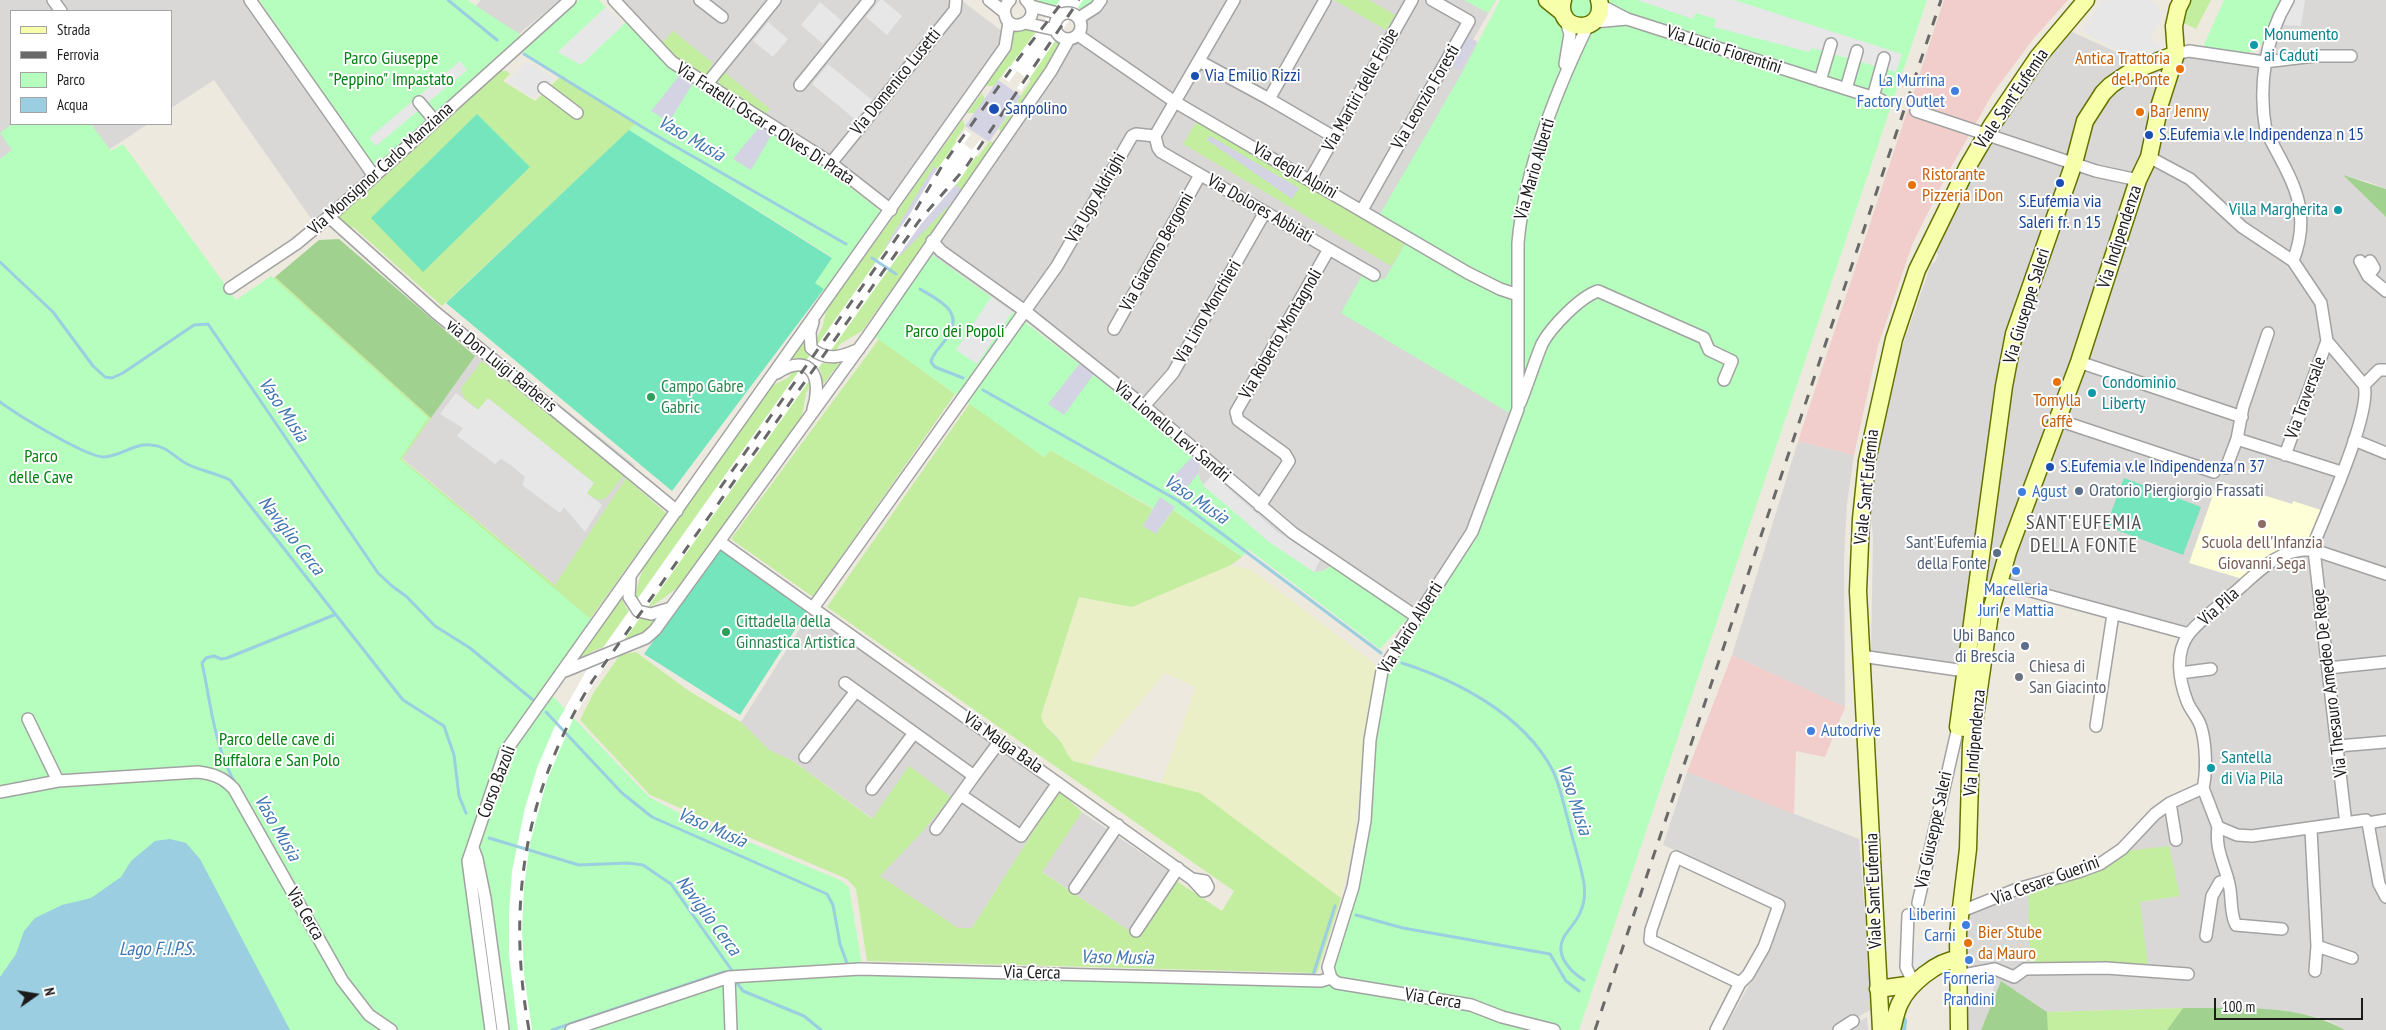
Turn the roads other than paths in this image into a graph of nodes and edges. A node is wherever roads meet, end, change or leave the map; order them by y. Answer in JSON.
{"nodes":[{"id":1,"x":250,"y":0,"type":"edge"},
{"id":2,"x":570,"y":0,"type":"edge"},
{"id":3,"x":614,"y":0,"type":"edge"},
{"id":4,"x":700,"y":0,"type":"edge"},
{"id":5,"x":775,"y":0,"type":"edge"},
{"id":6,"x":869,"y":0,"type":"edge"},
{"id":7,"x":956,"y":0,"type":"edge"},
{"id":8,"x":989,"y":0,"type":"edge"},
{"id":9,"x":1010,"y":0,"type":"edge"},
{"id":10,"x":1100,"y":0,"type":"edge"},
{"id":11,"x":1234,"y":0,"type":"edge"},
{"id":12,"x":1325,"y":0,"type":"edge"},
{"id":13,"x":1412,"y":0,"type":"edge"},
{"id":14,"x":1432,"y":0,"type":"edge"},
{"id":15,"x":1547,"y":0,"type":"edge"},
{"id":16,"x":2086,"y":0,"type":"edge"},
{"id":17,"x":2182,"y":0,"type":"edge"},
{"id":18,"x":2288,"y":0,"type":"edge"},
{"id":19,"x":1600,"y":2,"type":"edge"},
{"id":20,"x":1029,"y":3,"type":"edge"},
{"id":21,"x":1563,"y":10,"type":"edge"},
{"id":22,"x":1061,"y":14,"type":"junction"},
{"id":23,"x":722,"y":17,"type":"dead end"},
{"id":24,"x":1007,"y":17,"type":"junction"},
{"id":25,"x":1079,"y":18,"type":"junction"},
{"id":26,"x":1627,"y":19,"type":"junction"},
{"id":27,"x":1026,"y":23,"type":"junction"},
{"id":28,"x":1591,"y":23,"type":"junction"},
{"id":29,"x":1056,"y":30,"type":"junction"},
{"id":30,"x":1073,"y":37,"type":"junction"},
{"id":31,"x":1831,"y":44,"type":"dead end"},
{"id":32,"x":1857,"y":51,"type":"dead end"},
{"id":33,"x":2176,"y":54,"type":"junction"},
{"id":34,"x":2351,"y":56,"type":"dead end"},
{"id":35,"x":1884,"y":58,"type":"dead end"},
{"id":36,"x":1199,"y":61,"type":"junction"},
{"id":37,"x":2264,"y":62,"type":"junction"},
{"id":38,"x":1562,"y":81,"type":"junction"},
{"id":39,"x":1820,"y":81,"type":"junction"},
{"id":40,"x":706,"y":85,"type":"junction"},
{"id":41,"x":800,"y":85,"type":"dead end"},
{"id":42,"x":544,"y":88,"type":"dead end"},
{"id":43,"x":1846,"y":89,"type":"junction"},
{"id":44,"x":1269,"y":99,"type":"junction"},
{"id":45,"x":420,"y":102,"type":"dead end"},
{"id":46,"x":1175,"y":102,"type":"junction"},
{"id":47,"x":1916,"y":111,"type":"dead end"},
{"id":48,"x":577,"y":114,"type":"dead end"},
{"id":49,"x":435,"y":121,"type":"junction"},
{"id":50,"x":1986,"y":135,"type":"junction"},
{"id":51,"x":1156,"y":136,"type":"junction"},
{"id":52,"x":1334,"y":137,"type":"junction"},
{"id":53,"x":2149,"y":156,"type":"junction"},
{"id":54,"x":831,"y":163,"type":"junction"},
{"id":55,"x":2074,"y":163,"type":"junction"},
{"id":56,"x":1200,"y":175,"type":"junction"},
{"id":57,"x":374,"y":176,"type":"junction"},
{"id":58,"x":1310,"y":180,"type":"junction"},
{"id":59,"x":2138,"y":180,"type":"junction"},
{"id":60,"x":891,"y":210,"type":"junction"},
{"id":61,"x":1362,"y":210,"type":"junction"},
{"id":62,"x":1265,"y":212,"type":"junction"},
{"id":63,"x":329,"y":217,"type":"junction"},
{"id":64,"x":932,"y":241,"type":"junction"},
{"id":65,"x":1329,"y":249,"type":"junction"},
{"id":66,"x":2293,"y":261,"type":"junction"},
{"id":67,"x":2365,"y":261,"type":"dead end"},
{"id":68,"x":1374,"y":275,"type":"dead end"},
{"id":69,"x":230,"y":288,"type":"dead end"},
{"id":70,"x":2386,"y":291,"type":"edge"},
{"id":71,"x":1518,"y":295,"type":"junction"},
{"id":72,"x":1025,"y":311,"type":"junction"},
{"id":73,"x":814,"y":318,"type":"junction"},
{"id":74,"x":1114,"y":329,"type":"dead end"},
{"id":75,"x":2268,"y":333,"type":"dead end"},
{"id":76,"x":2327,"y":341,"type":"junction"},
{"id":77,"x":860,"y":349,"type":"junction"},
{"id":78,"x":2079,"y":362,"type":"junction"},
{"id":79,"x":2386,"y":370,"type":"edge"},
{"id":80,"x":773,"y":376,"type":"junction"},
{"id":81,"x":1724,"y":380,"type":"dead end"},
{"id":82,"x":2364,"y":385,"type":"junction"},
{"id":83,"x":1144,"y":406,"type":"junction"},
{"id":84,"x":1518,"y":409,"type":"junction"},
{"id":85,"x":811,"y":415,"type":"junction"},
{"id":86,"x":2242,"y":417,"type":"junction"},
{"id":87,"x":2058,"y":420,"type":"junction"},
{"id":88,"x":2237,"y":439,"type":"junction"},
{"id":89,"x":2354,"y":440,"type":"junction"},
{"id":90,"x":2386,"y":453,"type":"edge"},
{"id":91,"x":2285,"y":455,"type":"junction"},
{"id":92,"x":2226,"y":468,"type":"dead end"},
{"id":93,"x":2214,"y":472,"type":"dead end"},
{"id":94,"x":2341,"y":472,"type":"junction"},
{"id":95,"x":1260,"y":506,"type":"junction"},
{"id":96,"x":677,"y":511,"type":"junction"},
{"id":97,"x":720,"y":542,"type":"junction"},
{"id":98,"x":2314,"y":550,"type":"junction"},
{"id":99,"x":2386,"y":574,"type":"edge"},
{"id":100,"x":631,"y":576,"type":"junction"},
{"id":101,"x":1998,"y":582,"type":"junction"},
{"id":102,"x":672,"y":607,"type":"junction"},
{"id":103,"x":813,"y":608,"type":"junction"},
{"id":104,"x":1982,"y":613,"type":"junction"},
{"id":105,"x":2113,"y":614,"type":"junction"},
{"id":106,"x":1417,"y":617,"type":"junction"},
{"id":107,"x":2189,"y":634,"type":"junction"},
{"id":108,"x":1861,"y":656,"type":"junction"},
{"id":109,"x":2386,"y":662,"type":"edge"},
{"id":110,"x":2328,"y":668,"type":"junction"},
{"id":111,"x":2211,"y":669,"type":"dead end"},
{"id":112,"x":1964,"y":671,"type":"junction"},
{"id":113,"x":564,"y":672,"type":"junction"},
{"id":114,"x":2180,"y":673,"type":"junction"},
{"id":115,"x":845,"y":683,"type":"dead end"},
{"id":116,"x":856,"y":691,"type":"junction"},
{"id":117,"x":28,"y":719,"type":"dead end"},
{"id":118,"x":2096,"y":726,"type":"dead end"},
{"id":119,"x":1966,"y":728,"type":"junction"},
{"id":120,"x":914,"y":733,"type":"junction"},
{"id":121,"x":1000,"y":741,"type":"junction"},
{"id":122,"x":2386,"y":742,"type":"edge"},
{"id":123,"x":2338,"y":746,"type":"junction"},
{"id":124,"x":805,"y":757,"type":"dead end"},
{"id":125,"x":974,"y":776,"type":"junction"},
{"id":126,"x":58,"y":781,"type":"junction"},
{"id":127,"x":1058,"y":783,"type":"junction"},
{"id":128,"x":2203,"y":788,"type":"junction"},
{"id":129,"x":872,"y":789,"type":"dead end"},
{"id":130,"x":0,"y":792,"type":"edge"},
{"id":131,"x":961,"y":795,"type":"junction"},
{"id":132,"x":2170,"y":802,"type":"junction"},
{"id":133,"x":2345,"y":816,"type":"dead end"},
{"id":134,"x":2386,"y":820,"type":"edge"},
{"id":135,"x":2368,"y":823,"type":"junction"},
{"id":136,"x":1118,"y":825,"type":"junction"},
{"id":137,"x":2218,"y":827,"type":"junction"},
{"id":138,"x":936,"y":829,"type":"dead end"},
{"id":139,"x":2311,"y":830,"type":"junction"},
{"id":140,"x":2176,"y":840,"type":"dead end"},
{"id":141,"x":474,"y":843,"type":"junction"},
{"id":142,"x":1178,"y":868,"type":"junction"},
{"id":143,"x":1192,"y":878,"type":"dead end"},
{"id":144,"x":2228,"y":880,"type":"junction"},
{"id":145,"x":1075,"y":888,"type":"dead end"},
{"id":146,"x":2386,"y":897,"type":"edge"},
{"id":147,"x":1918,"y":903,"type":"dead end"},
{"id":148,"x":1961,"y":910,"type":"junction"},
{"id":149,"x":1908,"y":915,"type":"dead end"},
{"id":150,"x":2282,"y":929,"type":"dead end"},
{"id":151,"x":1136,"y":931,"type":"dead end"},
{"id":152,"x":2206,"y":936,"type":"dead end"},
{"id":153,"x":2317,"y":946,"type":"junction"},
{"id":154,"x":2352,"y":958,"type":"dead end"},
{"id":155,"x":1958,"y":959,"type":"junction"},
{"id":156,"x":2315,"y":971,"type":"dead end"},
{"id":157,"x":2188,"y":974,"type":"dead end"},
{"id":158,"x":1958,"y":976,"type":"junction"},
{"id":159,"x":729,"y":977,"type":"junction"},
{"id":160,"x":1331,"y":978,"type":"junction"},
{"id":161,"x":1740,"y":983,"type":"junction"},
{"id":162,"x":1914,"y":984,"type":"junction"},
{"id":163,"x":1878,"y":989,"type":"junction"},
{"id":164,"x":1502,"y":1017,"type":"junction"},
{"id":165,"x":1853,"y":1020,"type":"dead end"},
{"id":166,"x":1548,"y":1029,"type":"edge"},
{"id":167,"x":390,"y":1030,"type":"edge"},
{"id":168,"x":491,"y":1030,"type":"edge"},
{"id":169,"x":503,"y":1030,"type":"edge"},
{"id":170,"x":571,"y":1030,"type":"edge"},
{"id":171,"x":731,"y":1030,"type":"edge"},
{"id":172,"x":1509,"y":1030,"type":"edge"},
{"id":173,"x":1716,"y":1030,"type":"edge"},
{"id":174,"x":1839,"y":1030,"type":"edge"},
{"id":175,"x":1881,"y":1030,"type":"edge"},
{"id":176,"x":1892,"y":1030,"type":"edge"},
{"id":177,"x":1959,"y":1030,"type":"edge"}],
"edges":[{"from":1,"to":57,"type":"street"},
{"from":2,"to":49,"type":"street","name":"Via Monsignor Carlo Manziana"},
{"from":3,"to":40,"type":"street","name":"Via Fratelli Oscar e Olves Di Prata"},
{"from":4,"to":23,"type":"street"},
{"from":5,"to":40,"type":"street"},
{"from":6,"to":41,"type":"street"},
{"from":7,"to":54,"type":"street","name":"Via Domenico Lusetti"},
{"from":8,"to":24,"type":"street"},
{"from":9,"to":24,"type":"street"},
{"from":10,"to":25,"type":"street"},
{"from":11,"to":36,"type":"street"},
{"from":12,"to":44,"type":"street"},
{"from":13,"to":52,"type":"street","name":"Via Martiri delle Foibe"},
{"from":14,"to":61,"type":"street","name":"Via Leonzio Foresti"},
{"from":15,"to":21,"type":"street"},
{"from":16,"to":50,"type":"street","name":"Viale Sant'Eufemia"},
{"from":17,"to":33,"type":"street"},
{"from":18,"to":37,"type":"street"},
{"from":19,"to":26,"type":"street","name":"Via Lucio Fiorentini"},
{"from":19,"to":28,"type":"street"},
{"from":20,"to":22,"type":"street"},
{"from":20,"to":27,"type":"street"},
{"from":21,"to":28,"type":"street"},
{"from":21,"to":38,"type":"street","name":"Via Mario Alberti"},
{"from":22,"to":25,"type":"street"},
{"from":22,"to":29,"type":"street"},
{"from":24,"to":27,"type":"street"},
{"from":24,"to":60,"type":"street"},
{"from":25,"to":30,"type":"street"},
{"from":26,"to":28,"type":"street","name":"Via Lucio Fiorentini"},
{"from":26,"to":39,"type":"street","name":"Via Lucio Fiorentini"},
{"from":27,"to":29,"type":"street"},
{"from":28,"to":38,"type":"street","name":"Via Mario Alberti"},
{"from":29,"to":30,"type":"street"},
{"from":30,"to":46,"type":"street","name":"Via degli Alpini"},
{"from":30,"to":64,"type":"street"},
{"from":31,"to":39,"type":"street"},
{"from":32,"to":43,"type":"street"},
{"from":33,"to":37,"type":"street"},
{"from":33,"to":53,"type":"street","name":"Via Indipendenza"},
{"from":33,"to":55,"type":"street","name":"Via Giuseppe Saleri"},
{"from":34,"to":37,"type":"street"},
{"from":35,"to":43,"type":"street","name":"Via Lucio Fiorentini"},
{"from":36,"to":44,"type":"street"},
{"from":36,"to":46,"type":"street"},
{"from":37,"to":66,"type":"street"},
{"from":38,"to":71,"type":"street","name":"Via Mario Alberti"},
{"from":39,"to":43,"type":"street","name":"Via Lucio Fiorentini"},
{"from":40,"to":54,"type":"street","name":"Via Fratelli Oscar e Olves Di Prata"},
{"from":42,"to":48,"type":"street"},
{"from":44,"to":52,"type":"street"},
{"from":45,"to":49,"type":"street"},
{"from":46,"to":51,"type":"street"},
{"from":46,"to":58,"type":"street","name":"Via degli Alpini"},
{"from":47,"to":50,"type":"street"},
{"from":49,"to":57,"type":"street","name":"Via Monsignor Carlo Manziana"},
{"from":50,"to":55,"type":"street"},
{"from":50,"to":108,"type":"street","name":"Viale Sant'Eufemia"},
{"from":51,"to":56,"type":"street","name":"Via Dolores Abbiati"},
{"from":51,"to":72,"type":"street","name":"Via Ugo Aldrighi"},
{"from":52,"to":58,"type":"street","name":"Via Martiri delle Foibe"},
{"from":53,"to":59,"type":"street","name":"Via Indipendenza"},
{"from":53,"to":66,"type":"street"},
{"from":54,"to":60,"type":"street","name":"Via Fratelli Oscar e Olves Di Prata"},
{"from":55,"to":59,"type":"street"},
{"from":55,"to":104,"type":"street","name":"Via Giuseppe Saleri"},
{"from":56,"to":62,"type":"street","name":"Via Dolores Abbiati"},
{"from":56,"to":74,"type":"street","name":"Via Giacomo Bergomi"},
{"from":57,"to":63,"type":"street","name":"Via Monsignor Carlo Manziana"},
{"from":58,"to":61,"type":"street","name":"Via degli Alpini"},
{"from":59,"to":78,"type":"street","name":"Via Indipendenza"},
{"from":60,"to":73,"type":"street","name":"Corso Bazoli"},
{"from":61,"to":71,"type":"street","name":"Via degli Alpini"},
{"from":62,"to":65,"type":"street","name":"Via Dolores Abbiati"},
{"from":62,"to":83,"type":"street","name":"Via Lino Monchieri"},
{"from":63,"to":69,"type":"street","name":"Via Monsignor Carlo Manziana"},
{"from":63,"to":96,"type":"street","name":"via Don Luigi Barberis"},
{"from":64,"to":72,"type":"street","name":"Via Lionello Levi Sandri"},
{"from":64,"to":77,"type":"street"},
{"from":65,"to":68,"type":"street","name":"Via Dolores Abbiati"},
{"from":65,"to":95,"type":"street","name":"Via Roberto Montagnoli"},
{"from":66,"to":76,"type":"street"},
{"from":67,"to":70,"type":"street"},
{"from":71,"to":84,"type":"street","name":"Via Mario Alberti"},
{"from":72,"to":83,"type":"street","name":"Via Lionello Levi Sandri"},
{"from":72,"to":103,"type":"street"},
{"from":73,"to":77,"type":"street"},
{"from":73,"to":80,"type":"street","name":"Corso Bazoli"},
{"from":75,"to":86,"type":"street"},
{"from":76,"to":82,"type":"street"},
{"from":76,"to":91,"type":"street","name":"Via Traversale"},
{"from":77,"to":85,"type":"street"},
{"from":78,"to":86,"type":"street"},
{"from":78,"to":87,"type":"street","name":"Via Indipendenza"},
{"from":79,"to":82,"type":"street"},
{"from":80,"to":85,"type":"street"},
{"from":80,"to":96,"type":"street","name":"Corso Bazoli"},
{"from":81,"to":84,"type":"street","name":"Via Mario Alberti"},
{"from":82,"to":89,"type":"street"},
{"from":83,"to":95,"type":"street","name":"Via Lionello Levi Sandri"},
{"from":84,"to":106,"type":"street","name":"Via Mario Alberti"},
{"from":85,"to":97,"type":"street"},
{"from":86,"to":88,"type":"street"},
{"from":87,"to":93,"type":"street"},
{"from":87,"to":101,"type":"street","name":"Via Indipendenza"},
{"from":88,"to":91,"type":"street"},
{"from":88,"to":92,"type":"street"},
{"from":89,"to":90,"type":"street"},
{"from":89,"to":94,"type":"street"},
{"from":91,"to":94,"type":"street"},
{"from":94,"to":98,"type":"street"},
{"from":95,"to":106,"type":"street","name":"Via Lionello Levi Sandri"},
{"from":96,"to":100,"type":"street","name":"Corso Bazoli"},
{"from":97,"to":102,"type":"street"},
{"from":97,"to":103,"type":"street","name":"Via Malga Bala"},
{"from":98,"to":99,"type":"street"},
{"from":98,"to":107,"type":"street","name":"Via Pila"},
{"from":98,"to":110,"type":"street","name":"Via Thesauro Amedeo De Rege"},
{"from":100,"to":102,"type":"street"},
{"from":100,"to":113,"type":"street","name":"Corso Bazoli"},
{"from":101,"to":104,"type":"street","name":"Via Indipendenza"},
{"from":101,"to":105,"type":"street"},
{"from":102,"to":113,"type":"street"},
{"from":103,"to":121,"type":"street","name":"Via Malga Bala"},
{"from":104,"to":112,"type":"street","name":"Via Giuseppe Saleri"},
{"from":104,"to":119,"type":"street","name":"Via Indipendenza"},
{"from":105,"to":107,"type":"street"},
{"from":105,"to":118,"type":"street"},
{"from":106,"to":160,"type":"street","name":"Via Mario Alberti"},
{"from":107,"to":114,"type":"street","name":"Via Pila"},
{"from":108,"to":112,"type":"street"},
{"from":108,"to":163,"type":"street","name":"Viale Sant'Eufemia"},
{"from":109,"to":110,"type":"street"},
{"from":110,"to":123,"type":"street","name":"Via Thesauro Amedeo De Rege"},
{"from":111,"to":114,"type":"street"},
{"from":112,"to":119,"type":"street","name":"Via Giuseppe Saleri"},
{"from":113,"to":141,"type":"street","name":"Corso Bazoli"},
{"from":114,"to":128,"type":"street","name":"Via Pila"},
{"from":115,"to":116,"type":"street"},
{"from":116,"to":120,"type":"street"},
{"from":116,"to":124,"type":"street"},
{"from":117,"to":126,"type":"street"},
{"from":119,"to":147,"type":"street","name":"Via Giuseppe Saleri"},
{"from":119,"to":148,"type":"street","name":"Via Indipendenza"},
{"from":120,"to":125,"type":"street"},
{"from":120,"to":129,"type":"street"},
{"from":121,"to":125,"type":"street"},
{"from":121,"to":127,"type":"street","name":"Via Malga Bala"},
{"from":122,"to":123,"type":"street"},
{"from":123,"to":133,"type":"street","name":"Via Thesauro Amedeo De Rege"},
{"from":125,"to":131,"type":"street"},
{"from":126,"to":130,"type":"street","name":"Via Cerca"},
{"from":126,"to":167,"type":"street","name":"Via Cerca"},
{"from":127,"to":131,"type":"street"},
{"from":127,"to":136,"type":"street","name":"Via Malga Bala"},
{"from":128,"to":132,"type":"street","name":"Via Cesare Guerini"},
{"from":128,"to":137,"type":"street"},
{"from":131,"to":138,"type":"street"},
{"from":132,"to":140,"type":"street"},
{"from":132,"to":148,"type":"street","name":"Via Cesare Guerini"},
{"from":134,"to":135,"type":"street"},
{"from":135,"to":139,"type":"street"},
{"from":135,"to":146,"type":"street"},
{"from":136,"to":142,"type":"street","name":"Via Malga Bala"},
{"from":136,"to":145,"type":"street"},
{"from":137,"to":139,"type":"street"},
{"from":137,"to":144,"type":"street"},
{"from":139,"to":153,"type":"street"},
{"from":141,"to":168,"type":"street","name":"Corso Bazoli"},
{"from":141,"to":169,"type":"street"},
{"from":142,"to":143,"type":"street","name":"Via Malga Bala"},
{"from":142,"to":151,"type":"street"},
{"from":144,"to":150,"type":"street"},
{"from":144,"to":152,"type":"street"},
{"from":148,"to":155,"type":"street","name":"Via Indipendenza"},
{"from":149,"to":162,"type":"street"},
{"from":153,"to":154,"type":"street"},
{"from":153,"to":156,"type":"street"},
{"from":155,"to":158,"type":"street","name":"Via Indipendenza"},
{"from":155,"to":162,"type":"street"},
{"from":157,"to":158,"type":"street"},
{"from":158,"to":177,"type":"street","name":"Via Indipendenza"},
{"from":159,"to":160,"type":"street","name":"Via Cerca"},
{"from":159,"to":170,"type":"street","name":"Via Cerca"},
{"from":159,"to":171,"type":"street"},
{"from":160,"to":164,"type":"street","name":"Via Cerca"},
{"from":161,"to":161,"type":"street"},
{"from":161,"to":173,"type":"street"},
{"from":162,"to":163,"type":"street"},
{"from":162,"to":176,"type":"street"},
{"from":163,"to":175,"type":"street","name":"Viale Sant'Eufemia"},
{"from":164,"to":166,"type":"street","name":"Via Cerca"},
{"from":164,"to":172,"type":"street"},
{"from":165,"to":174,"type":"street"}]}
